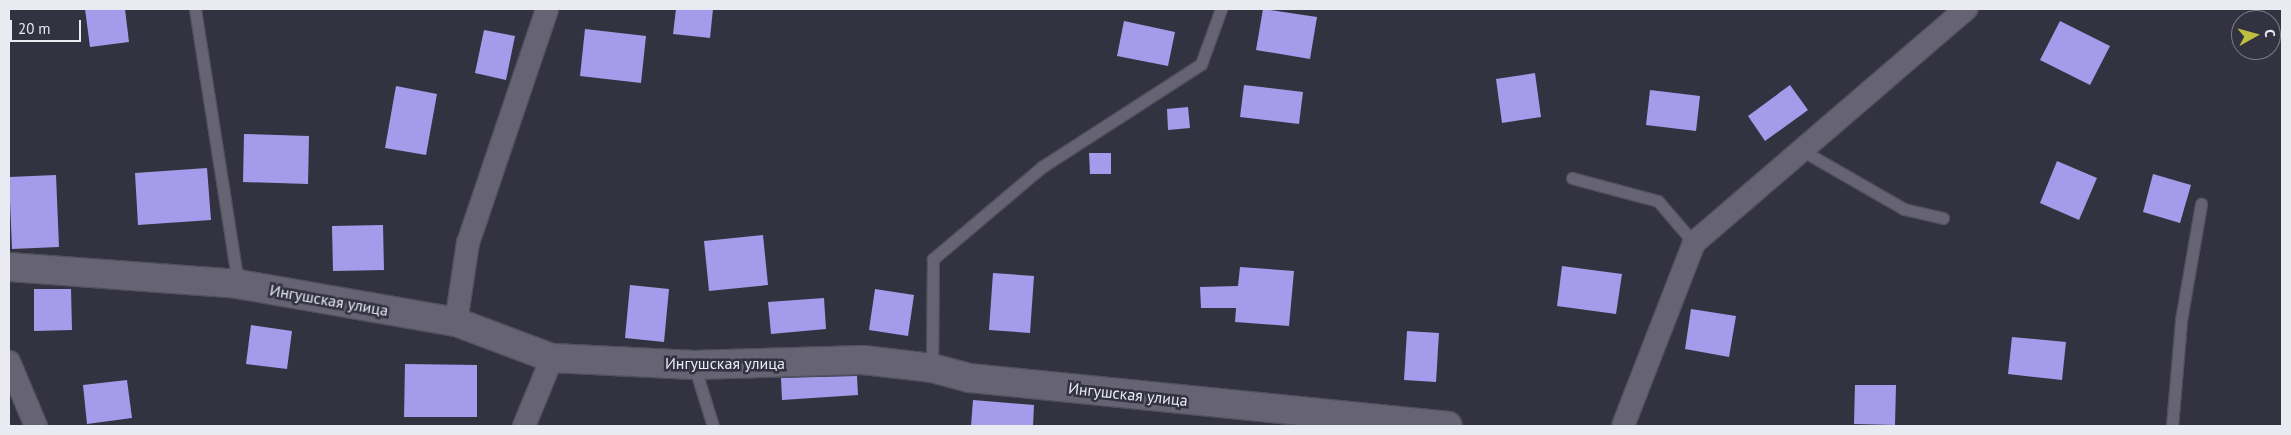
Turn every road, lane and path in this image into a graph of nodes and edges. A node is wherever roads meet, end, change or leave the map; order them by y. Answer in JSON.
{"nodes":[{"id":1,"x":195,"y":9,"type":"edge"},
{"id":2,"x":547,"y":9,"type":"edge"},
{"id":3,"x":1221,"y":9,"type":"edge"},
{"id":4,"x":1966,"y":9,"type":"edge"},
{"id":5,"x":1803,"y":151,"type":"junction"},
{"id":6,"x":1572,"y":178,"type":"dead end"},
{"id":7,"x":2200,"y":204,"type":"dead end"},
{"id":8,"x":1943,"y":218,"type":"dead end"},
{"id":9,"x":1694,"y":243,"type":"junction"},
{"id":10,"x":9,"y":267,"type":"edge"},
{"id":11,"x":238,"y":284,"type":"junction"},
{"id":12,"x":456,"y":322,"type":"junction"},
{"id":13,"x":552,"y":358,"type":"junction"},
{"id":14,"x":9,"y":362,"type":"edge"},
{"id":15,"x":694,"y":365,"type":"junction"},
{"id":16,"x":932,"y":368,"type":"junction"},
{"id":17,"x":36,"y":426,"type":"edge"},
{"id":18,"x":524,"y":426,"type":"edge"},
{"id":19,"x":713,"y":426,"type":"edge"},
{"id":20,"x":1448,"y":426,"type":"edge"},
{"id":21,"x":1623,"y":426,"type":"edge"},
{"id":22,"x":2172,"y":426,"type":"edge"}],
"edges":[{"from":1,"to":11,"type":"lane"},
{"from":2,"to":12,"type":"street"},
{"from":3,"to":16,"type":"lane"},
{"from":4,"to":5,"type":"street"},
{"from":5,"to":8,"type":"lane"},
{"from":5,"to":9,"type":"street"},
{"from":6,"to":9,"type":"lane"},
{"from":7,"to":22,"type":"lane"},
{"from":9,"to":21,"type":"street"},
{"from":10,"to":11,"type":"street","name":"Ингушская улица"},
{"from":11,"to":12,"type":"street","name":"Ингушская улица"},
{"from":12,"to":13,"type":"street","name":"Ингушская улица"},
{"from":13,"to":15,"type":"street","name":"Ингушская улица"},
{"from":13,"to":18,"type":"street"},
{"from":14,"to":17,"type":"street"},
{"from":15,"to":16,"type":"street","name":"Ингушская улица"},
{"from":15,"to":19,"type":"lane"},
{"from":16,"to":20,"type":"street","name":"Ингушская улица"}]}
